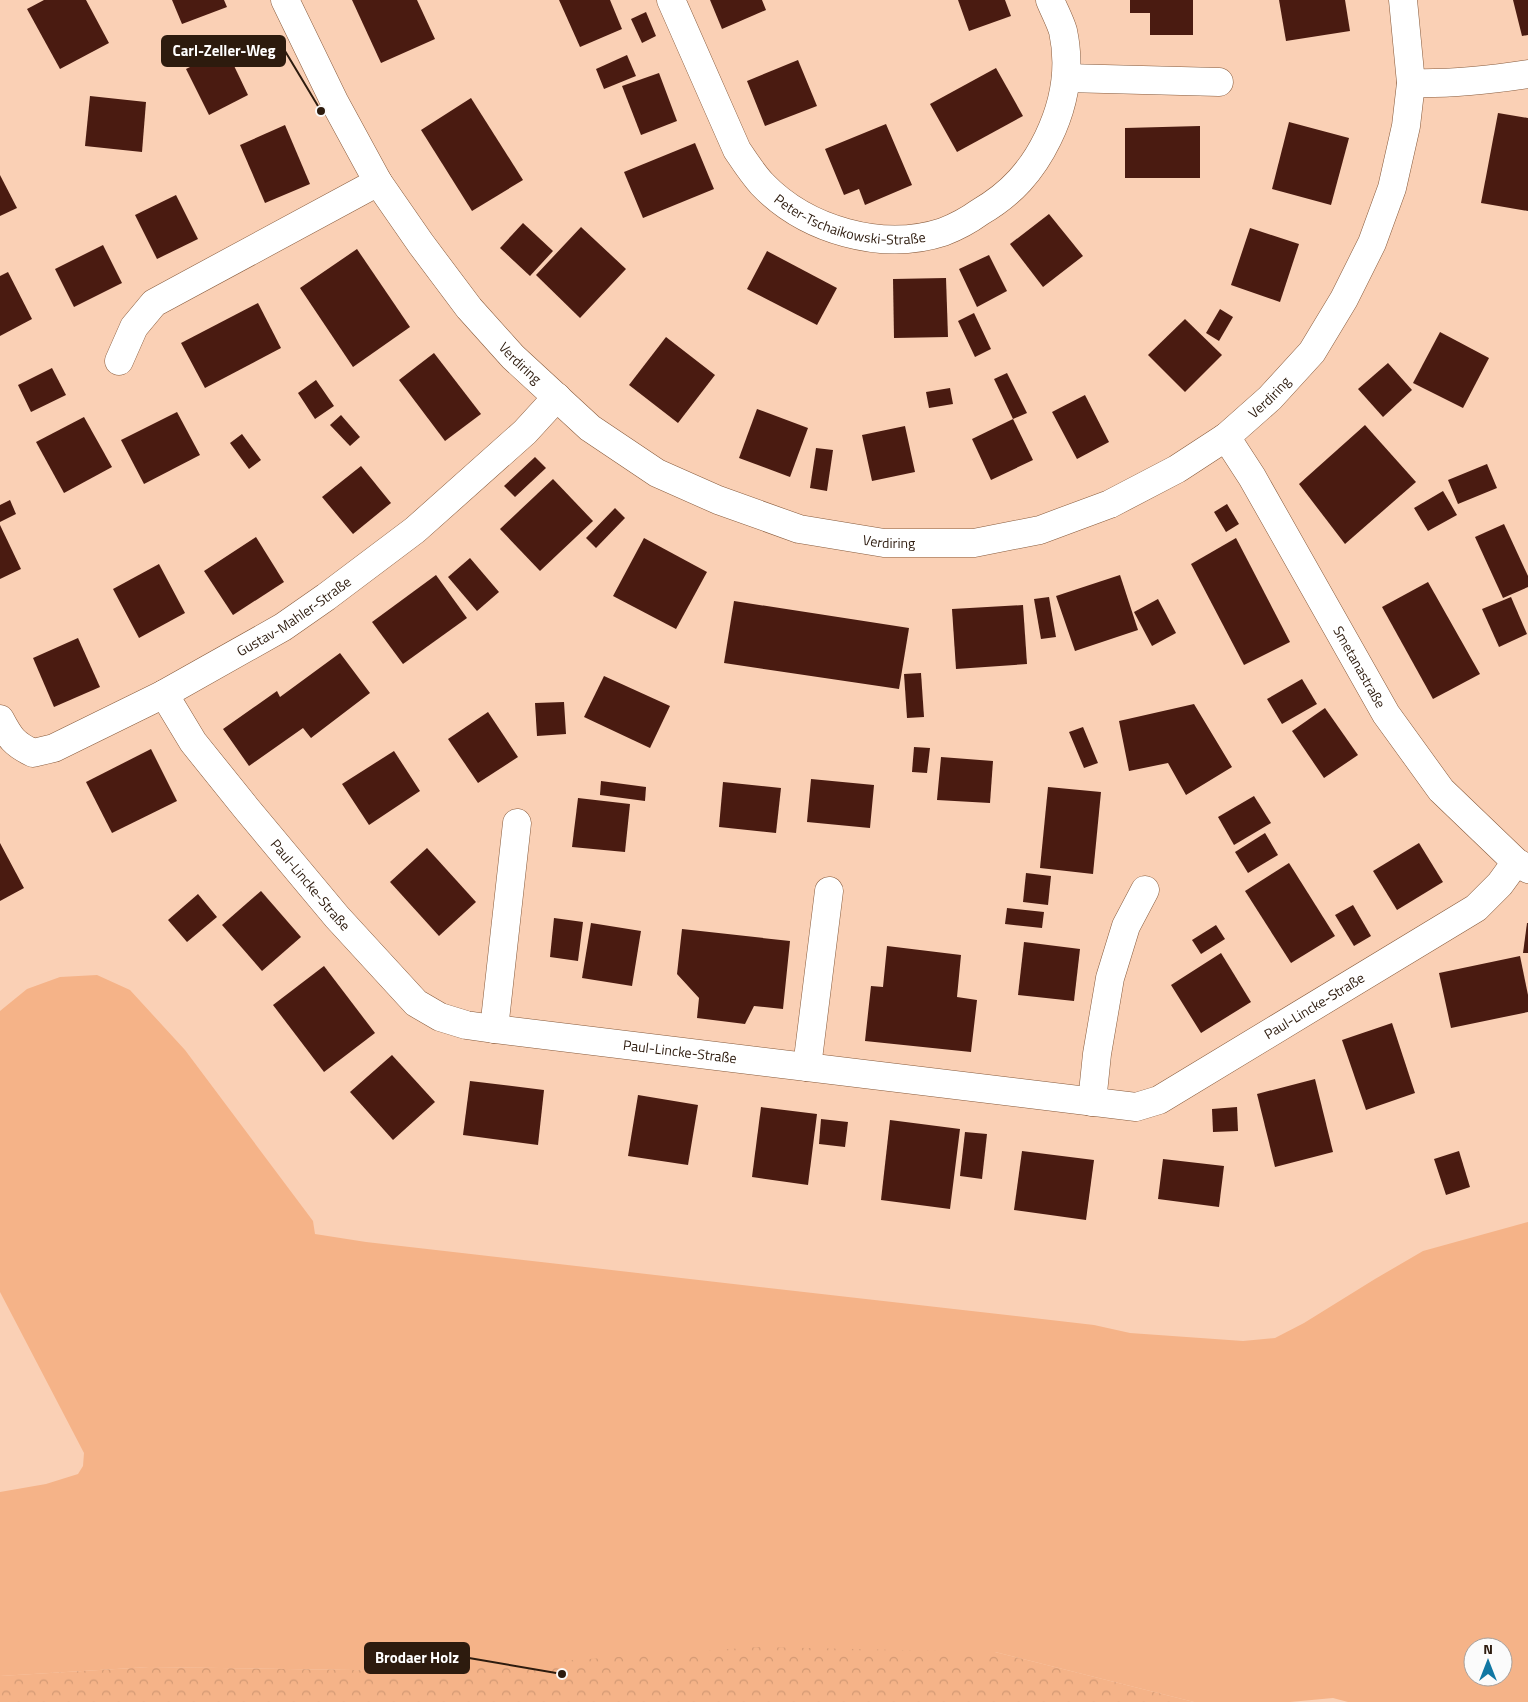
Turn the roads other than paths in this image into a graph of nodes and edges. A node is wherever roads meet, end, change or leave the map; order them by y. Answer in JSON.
{"nodes":[{"id":1,"x":285,"y":0,"type":"edge"},
{"id":2,"x":671,"y":0,"type":"edge"},
{"id":3,"x":1050,"y":0,"type":"edge"},
{"id":4,"x":1403,"y":0,"type":"edge"},
{"id":5,"x":1528,"y":74,"type":"edge"},
{"id":6,"x":1066,"y":78,"type":"junction"},
{"id":7,"x":1218,"y":82,"type":"dead end"},
{"id":8,"x":1411,"y":83,"type":"junction"},
{"id":9,"x":378,"y":182,"type":"junction"},
{"id":10,"x":119,"y":361,"type":"dead end"},
{"id":11,"x":557,"y":397,"type":"junction"},
{"id":12,"x":1226,"y":437,"type":"junction"},
{"id":13,"x":164,"y":694,"type":"junction"},
{"id":14,"x":0,"y":719,"type":"edge"},
{"id":15,"x":517,"y":823,"type":"dead end"},
{"id":16,"x":1522,"y":865,"type":"edge"},
{"id":17,"x":1145,"y":890,"type":"dead end"},
{"id":18,"x":829,"y":891,"type":"dead end"},
{"id":19,"x":494,"y":1029,"type":"junction"},
{"id":20,"x":807,"y":1067,"type":"junction"},
{"id":21,"x":1092,"y":1102,"type":"junction"}],
"edges":[{"from":1,"to":9,"type":"street","name":"Verdiring"},
{"from":2,"to":6,"type":"street","name":"Peter-Tschaikowski-Straße"},
{"from":3,"to":6,"type":"street","name":"Peter-Tschaikowski-Straße"},
{"from":4,"to":8,"type":"street","name":"Verdiring"},
{"from":5,"to":8,"type":"street"},
{"from":6,"to":7,"type":"street"},
{"from":8,"to":12,"type":"street","name":"Verdiring"},
{"from":9,"to":10,"type":"street"},
{"from":9,"to":11,"type":"street","name":"Verdiring"},
{"from":11,"to":12,"type":"street","name":"Verdiring"},
{"from":11,"to":13,"type":"street","name":"Gustav-Mahler-Straße"},
{"from":12,"to":16,"type":"street","name":"Smetanastraße"},
{"from":13,"to":14,"type":"street","name":"Gustav-Mahler-Straße"},
{"from":13,"to":19,"type":"street","name":"Paul-Lincke-Straße"},
{"from":15,"to":19,"type":"street"},
{"from":16,"to":21,"type":"street","name":"Paul-Lincke-Straße"},
{"from":17,"to":21,"type":"street"},
{"from":18,"to":20,"type":"street"},
{"from":19,"to":20,"type":"street","name":"Paul-Lincke-Straße"},
{"from":20,"to":21,"type":"street","name":"Paul-Lincke-Straße"}]}
